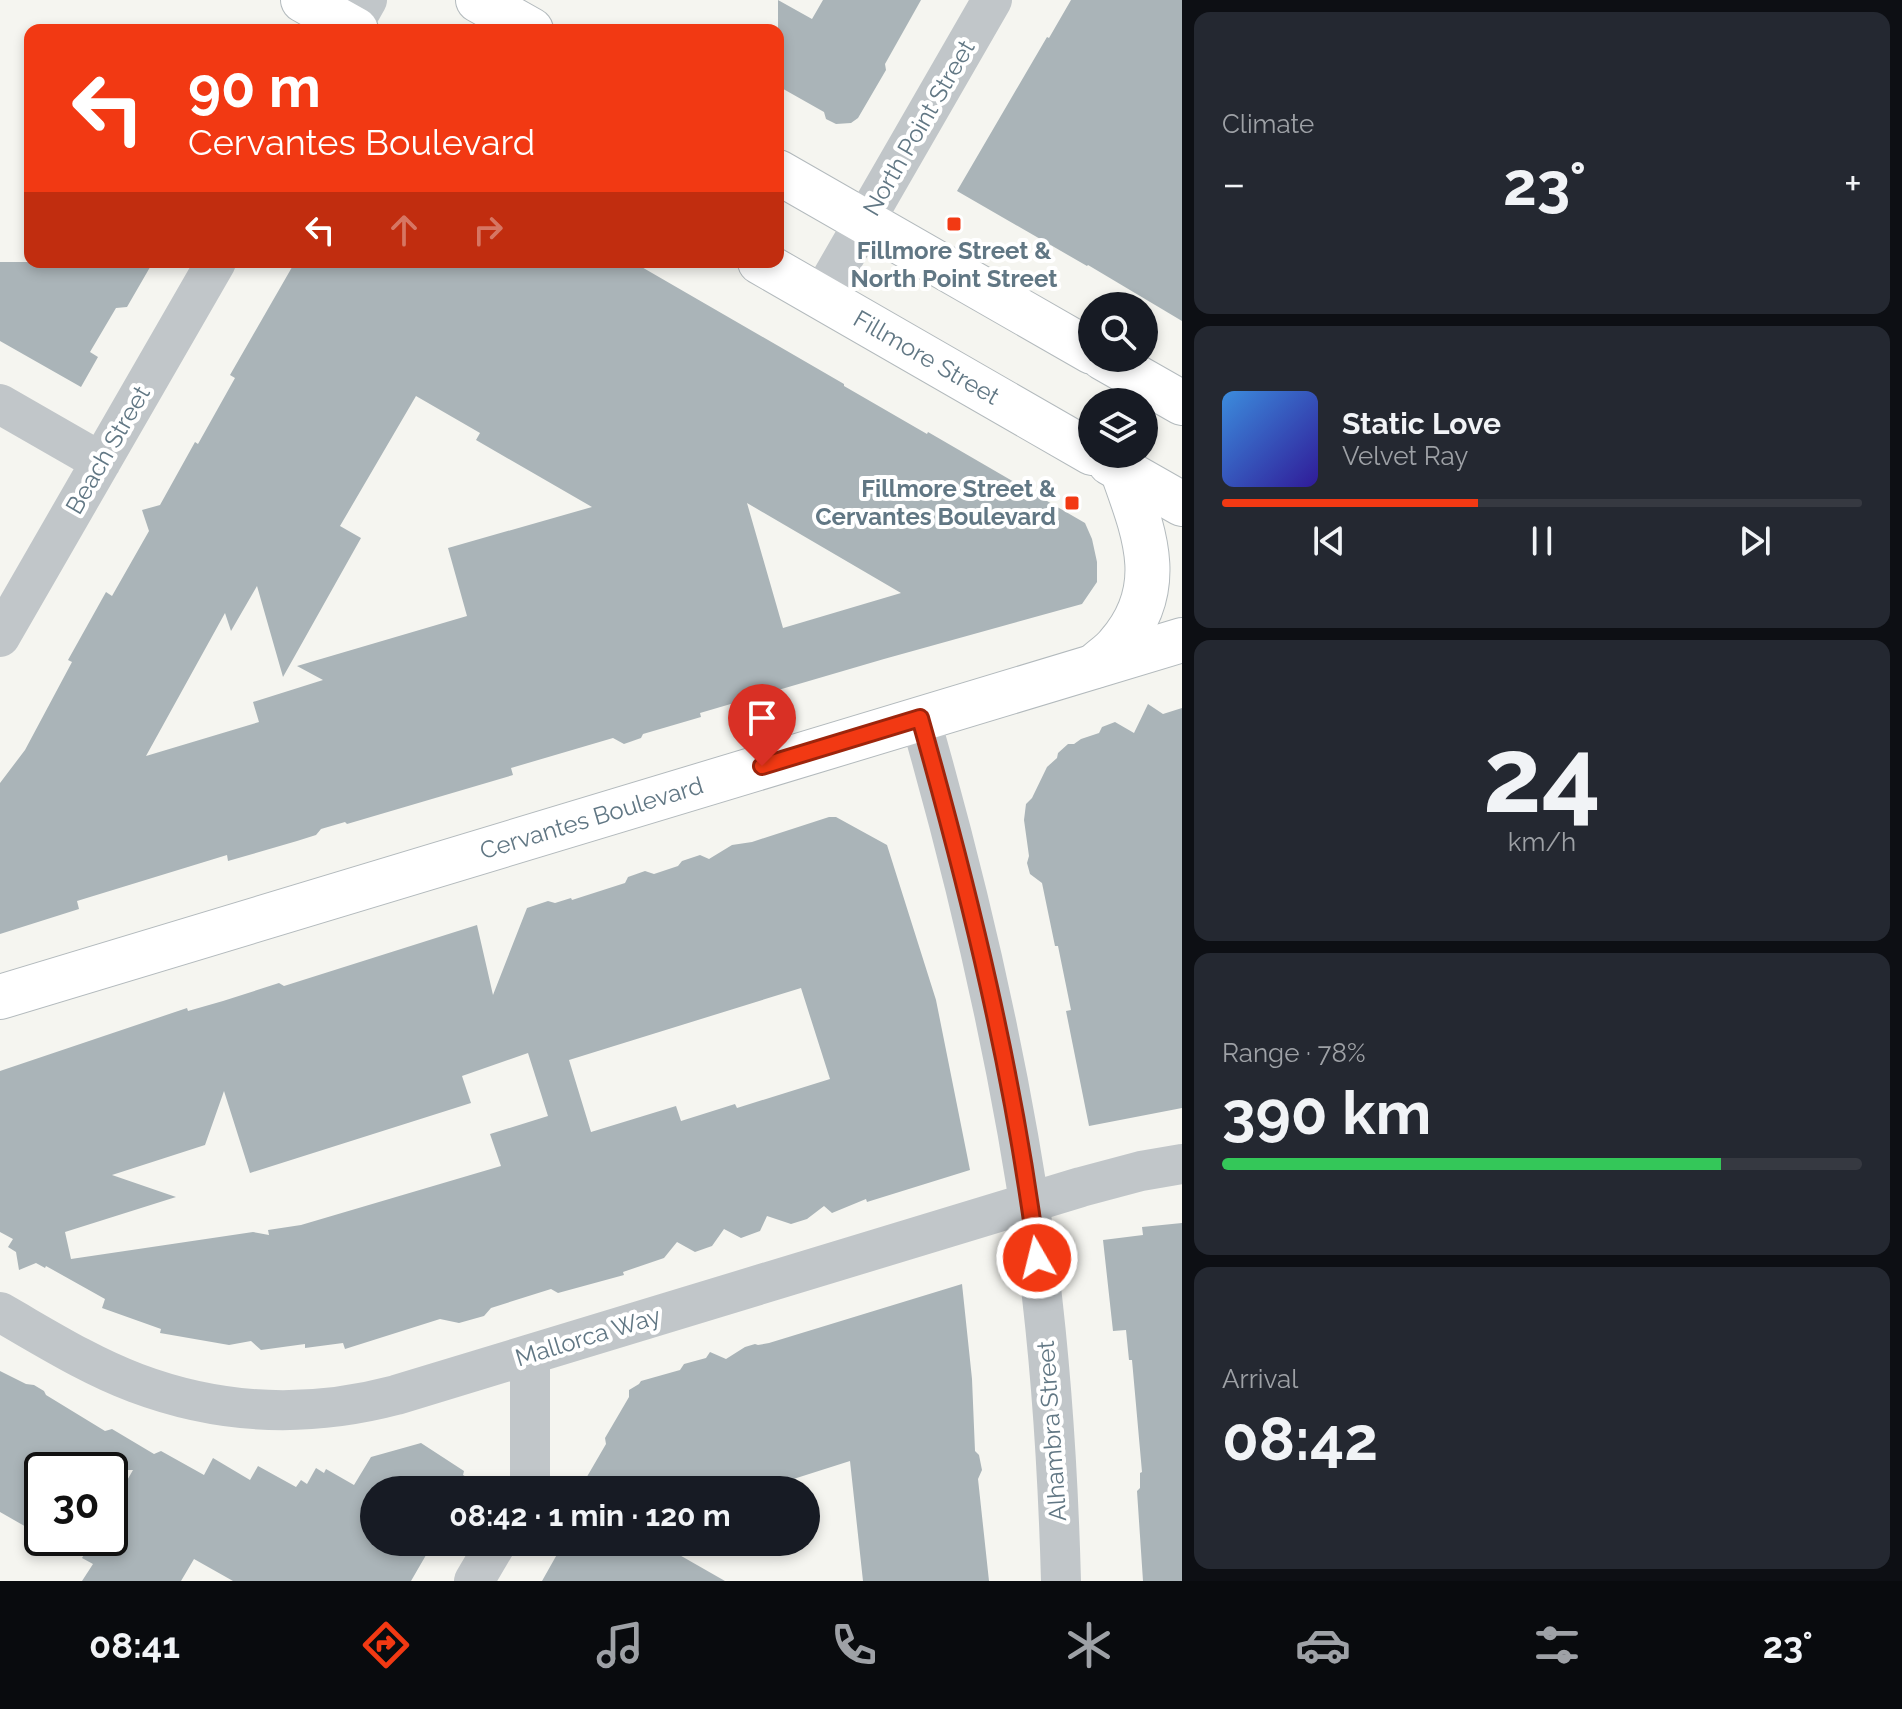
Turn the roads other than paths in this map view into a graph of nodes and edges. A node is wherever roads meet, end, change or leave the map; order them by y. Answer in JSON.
{"nodes":[{"id":1,"x":303,"y":0,"type":"edge"},
{"id":2,"x":478,"y":0,"type":"edge"},
{"id":3,"x":992,"y":0,"type":"edge"},
{"id":4,"x":356,"y":22,"type":"edge"},
{"id":5,"x":520,"y":24,"type":"edge"},
{"id":6,"x":784,"y":175,"type":"edge"},
{"id":7,"x":865,"y":222,"type":"junction"},
{"id":8,"x":213,"y":268,"type":"edge"},
{"id":9,"x":770,"y":268,"type":"edge"},
{"id":10,"x":821,"y":297,"type":"junction"},
{"id":11,"x":1078,"y":344,"type":"edge"},
{"id":12,"x":1128,"y":372,"type":"edge"},
{"id":13,"x":1182,"y":403,"type":"edge"},
{"id":14,"x":0,"y":404,"type":"edge"},
{"id":15,"x":1078,"y":445,"type":"edge"},
{"id":16,"x":101,"y":462,"type":"junction"},
{"id":17,"x":1108,"y":468,"type":"edge"},
{"id":18,"x":1119,"y":468,"type":"edge"},
{"id":19,"x":1182,"y":504,"type":"edge"},
{"id":20,"x":0,"y":637,"type":"edge"},
{"id":21,"x":1182,"y":640,"type":"edge"},
{"id":22,"x":1095,"y":666,"type":"junction"},
{"id":23,"x":920,"y":718,"type":"junction"},
{"id":24,"x":0,"y":997,"type":"edge"},
{"id":25,"x":1182,"y":1164,"type":"edge"},
{"id":26,"x":1029,"y":1204,"type":"junction"},
{"id":27,"x":0,"y":1312,"type":"edge"},
{"id":28,"x":530,"y":1355,"type":"junction"},
{"id":29,"x":530,"y":1476,"type":"edge"},
{"id":30,"x":489,"y":1556,"type":"edge"},
{"id":31,"x":474,"y":1581,"type":"edge"},
{"id":32,"x":1061,"y":1581,"type":"edge"}],
"edges":[{"from":1,"to":4,"type":"street"},
{"from":2,"to":5,"type":"street"},
{"from":3,"to":7,"type":"street","name":"North Point Street"},
{"from":6,"to":7,"type":"street"},
{"from":7,"to":10,"type":"street","name":"North Point Street"},
{"from":7,"to":11,"type":"street"},
{"from":8,"to":16,"type":"street","name":"Beach Street"},
{"from":9,"to":10,"type":"street","name":"Fillmore Street"},
{"from":10,"to":15,"type":"street","name":"Fillmore Street"},
{"from":12,"to":13,"type":"street"},
{"from":14,"to":16,"type":"street"},
{"from":16,"to":20,"type":"street","name":"Beach Street"},
{"from":17,"to":22,"type":"street"},
{"from":18,"to":19,"type":"street","name":"Fillmore Street"},
{"from":21,"to":22,"type":"street","name":"Cervantes Boulevard"},
{"from":22,"to":23,"type":"street","name":"Cervantes Boulevard"},
{"from":23,"to":24,"type":"street","name":"Cervantes Boulevard"},
{"from":23,"to":26,"type":"street","name":"Alhambra Street"},
{"from":25,"to":26,"type":"street","name":"Mallorca Way"},
{"from":26,"to":28,"type":"street","name":"Mallorca Way"},
{"from":26,"to":32,"type":"street","name":"Alhambra Street"},
{"from":27,"to":28,"type":"street","name":"Mallorca Way"},
{"from":28,"to":29,"type":"street"},
{"from":30,"to":31,"type":"street"}]}
